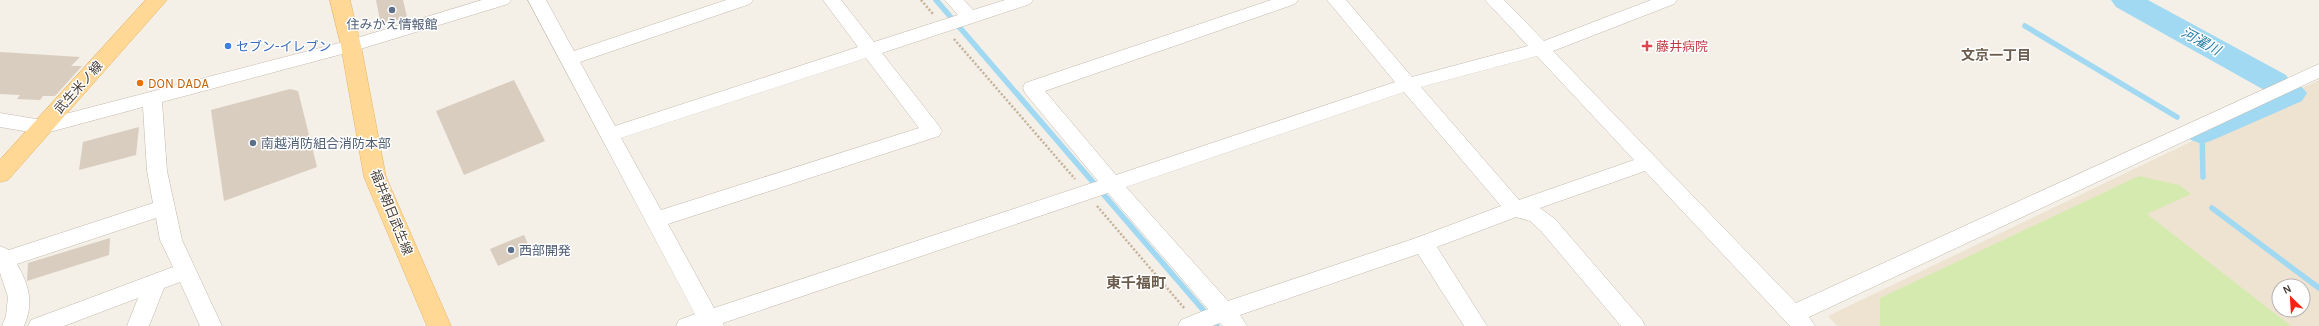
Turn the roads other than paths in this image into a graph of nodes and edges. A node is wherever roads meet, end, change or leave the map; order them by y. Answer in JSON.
{"nodes":[{"id":1,"x":157,"y":0,"type":"edge"},
{"id":2,"x":340,"y":0,"type":"edge"},
{"id":3,"x":502,"y":0,"type":"edge"},
{"id":4,"x":537,"y":0,"type":"edge"},
{"id":5,"x":744,"y":0,"type":"edge"},
{"id":6,"x":832,"y":0,"type":"edge"},
{"id":7,"x":954,"y":0,"type":"edge"},
{"id":8,"x":1024,"y":0,"type":"edge"},
{"id":9,"x":1289,"y":0,"type":"edge"},
{"id":10,"x":1336,"y":0,"type":"edge"},
{"id":11,"x":1494,"y":0,"type":"edge"},
{"id":12,"x":1668,"y":0,"type":"edge"},
{"id":13,"x":970,"y":18,"type":"junction"},
{"id":14,"x":351,"y":46,"type":"junction"},
{"id":15,"x":1540,"y":49,"type":"junction"},
{"id":16,"x":871,"y":50,"type":"junction"},
{"id":17,"x":569,"y":59,"type":"junction"},
{"id":18,"x":2319,"y":70,"type":"edge"},
{"id":19,"x":1409,"y":84,"type":"junction"},
{"id":20,"x":152,"y":99,"type":"junction"},
{"id":21,"x":0,"y":120,"type":"edge"},
{"id":22,"x":42,"y":127,"type":"junction"},
{"id":23,"x":611,"y":134,"type":"junction"},
{"id":24,"x":1649,"y":162,"type":"junction"},
{"id":25,"x":0,"y":174,"type":"edge"},
{"id":26,"x":1112,"y":184,"type":"junction"},
{"id":27,"x":163,"y":208,"type":"junction"},
{"id":28,"x":1515,"y":209,"type":"junction"},
{"id":29,"x":655,"y":220,"type":"junction"},
{"id":30,"x":1423,"y":244,"type":"junction"},
{"id":31,"x":2,"y":257,"type":"edge"},
{"id":32,"x":185,"y":271,"type":"junction"},
{"id":33,"x":155,"y":282,"type":"junction"},
{"id":34,"x":1229,"y":319,"type":"edge"},
{"id":35,"x":1798,"y":320,"type":"edge"},
{"id":36,"x":710,"y":323,"type":"edge"},
{"id":37,"x":1193,"y":324,"type":"edge"},
{"id":38,"x":13,"y":326,"type":"edge"},
{"id":39,"x":39,"y":326,"type":"edge"},
{"id":40,"x":138,"y":326,"type":"edge"},
{"id":41,"x":211,"y":326,"type":"edge"},
{"id":42,"x":439,"y":326,"type":"edge"},
{"id":43,"x":687,"y":326,"type":"edge"},
{"id":44,"x":1476,"y":326,"type":"edge"},
{"id":45,"x":1634,"y":326,"type":"edge"}],
"edges":[{"from":1,"to":22,"type":"main road","name":"武生米ノ線"},
{"from":2,"to":14,"type":"main road","name":"福井朝日武生線"},
{"from":3,"to":14,"type":"street"},
{"from":4,"to":17,"type":"street"},
{"from":5,"to":17,"type":"street"},
{"from":6,"to":16,"type":"street"},
{"from":7,"to":13,"type":"street"},
{"from":8,"to":13,"type":"street"},
{"from":9,"to":26,"type":"street"},
{"from":10,"to":19,"type":"street"},
{"from":11,"to":15,"type":"street"},
{"from":12,"to":15,"type":"street"},
{"from":13,"to":16,"type":"street"},
{"from":14,"to":20,"type":"street"},
{"from":14,"to":42,"type":"main road","name":"福井朝日武生線"},
{"from":15,"to":19,"type":"street"},
{"from":15,"to":24,"type":"street"},
{"from":16,"to":23,"type":"street"},
{"from":16,"to":29,"type":"street"},
{"from":17,"to":23,"type":"street"},
{"from":18,"to":35,"type":"street"},
{"from":19,"to":26,"type":"street"},
{"from":19,"to":28,"type":"street"},
{"from":20,"to":22,"type":"street"},
{"from":20,"to":27,"type":"street"},
{"from":21,"to":22,"type":"street"},
{"from":22,"to":25,"type":"main road","name":"武生米ノ線"},
{"from":23,"to":29,"type":"street"},
{"from":24,"to":28,"type":"street"},
{"from":24,"to":35,"type":"street"},
{"from":26,"to":34,"type":"street"},
{"from":26,"to":36,"type":"street"},
{"from":27,"to":31,"type":"street"},
{"from":27,"to":32,"type":"street"},
{"from":28,"to":30,"type":"street"},
{"from":28,"to":45,"type":"street"},
{"from":29,"to":36,"type":"street"},
{"from":30,"to":34,"type":"street"},
{"from":30,"to":44,"type":"street"},
{"from":31,"to":38,"type":"street"},
{"from":32,"to":33,"type":"street"},
{"from":32,"to":41,"type":"street"},
{"from":33,"to":39,"type":"street"},
{"from":33,"to":40,"type":"street"},
{"from":34,"to":37,"type":"street"},
{"from":36,"to":43,"type":"street"}]}
